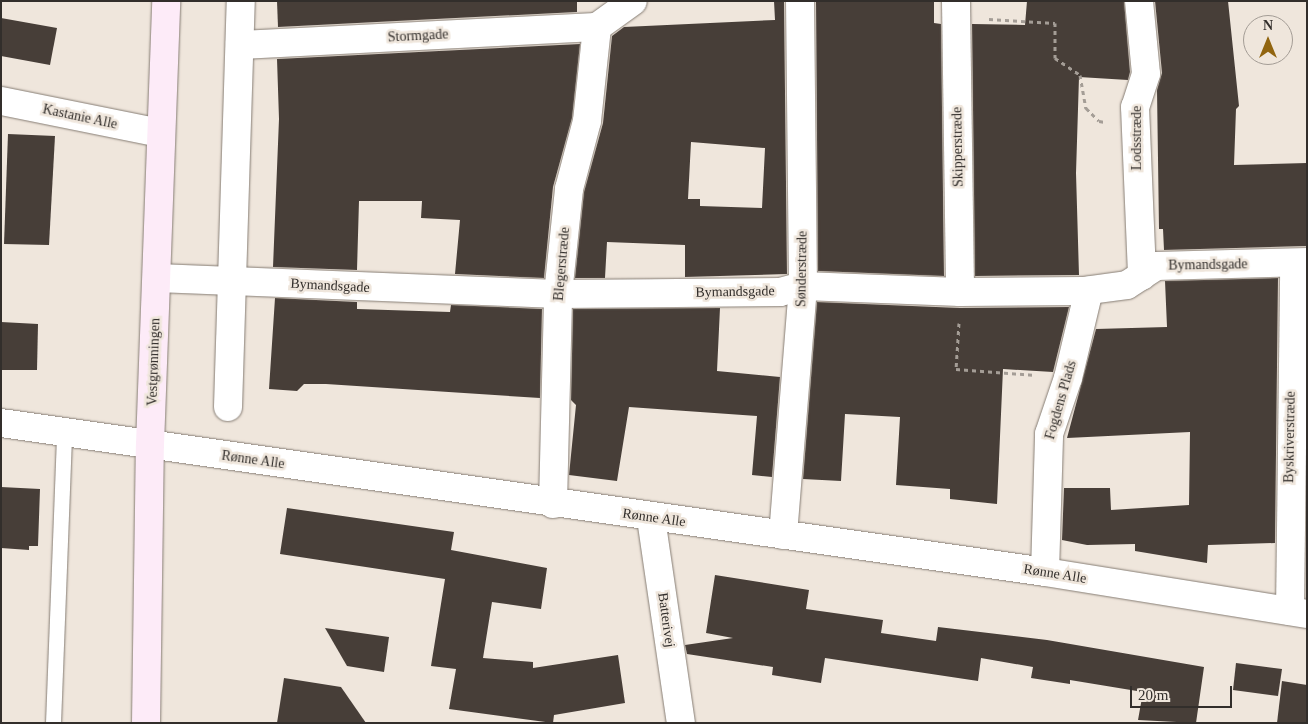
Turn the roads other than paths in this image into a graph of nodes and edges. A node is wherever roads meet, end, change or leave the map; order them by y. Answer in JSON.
{"nodes":[{"id":1,"x":166,"y":1,"type":"edge"},
{"id":2,"x":241,"y":1,"type":"edge"},
{"id":3,"x":633,"y":1,"type":"edge"},
{"id":4,"x":800,"y":1,"type":"edge"},
{"id":5,"x":1138,"y":1,"type":"edge"},
{"id":6,"x":956,"y":9,"type":"edge"},
{"id":7,"x":597,"y":28,"type":"junction"},
{"id":8,"x":240,"y":45,"type":"junction"},
{"id":9,"x":1,"y":101,"type":"edge"},
{"id":10,"x":159,"y":133,"type":"junction"},
{"id":11,"x":1300,"y":263,"type":"edge"},
{"id":12,"x":1142,"y":276,"type":"junction"},
{"id":13,"x":157,"y":278,"type":"junction"},
{"id":14,"x":233,"y":281,"type":"junction"},
{"id":15,"x":803,"y":286,"type":"junction"},
{"id":16,"x":1089,"y":290,"type":"junction"},
{"id":17,"x":960,"y":292,"type":"junction"},
{"id":18,"x":558,"y":294,"type":"junction"},
{"id":19,"x":228,"y":407,"type":"dead end"},
{"id":20,"x":1,"y":423,"type":"edge"},
{"id":21,"x":64,"y":432,"type":"junction"},
{"id":22,"x":150,"y":445,"type":"junction"},
{"id":23,"x":1298,"y":486,"type":"edge"},
{"id":24,"x":553,"y":504,"type":"junction"},
{"id":25,"x":651,"y":518,"type":"junction"},
{"id":26,"x":783,"y":535,"type":"junction"},
{"id":27,"x":1045,"y":572,"type":"junction"},
{"id":28,"x":1299,"y":613,"type":"edge"},
{"id":29,"x":53,"y":723,"type":"edge"},
{"id":30,"x":146,"y":723,"type":"edge"},
{"id":31,"x":681,"y":723,"type":"edge"}],
"edges":[{"from":1,"to":10,"type":"street","name":"Vestgrønningen"},
{"from":2,"to":8,"type":"street"},
{"from":3,"to":7,"type":"street"},
{"from":4,"to":15,"type":"street","name":"Sønderstræde"},
{"from":5,"to":12,"type":"street","name":"Lodsstræde"},
{"from":6,"to":17,"type":"street","name":"Skipperstræde"},
{"from":7,"to":8,"type":"street","name":"Stormgade"},
{"from":7,"to":18,"type":"street","name":"Blegerstræde"},
{"from":8,"to":14,"type":"street"},
{"from":9,"to":10,"type":"street","name":"Kastanie Alle"},
{"from":10,"to":13,"type":"street","name":"Vestgrønningen"},
{"from":11,"to":12,"type":"street","name":"Bymandsgade"},
{"from":11,"to":23,"type":"street","name":"Byskriverstræde"},
{"from":12,"to":16,"type":"street","name":"Bymandsgade"},
{"from":13,"to":14,"type":"street","name":"Bymandsgade"},
{"from":13,"to":22,"type":"street","name":"Vestgrønningen"},
{"from":14,"to":18,"type":"street","name":"Bymandsgade"},
{"from":14,"to":19,"type":"street"},
{"from":15,"to":17,"type":"street","name":"Bymandsgade"},
{"from":15,"to":18,"type":"street","name":"Bymandsgade"},
{"from":15,"to":26,"type":"street","name":"Sønderstræde"},
{"from":16,"to":17,"type":"street","name":"Bymandsgade"},
{"from":16,"to":27,"type":"street","name":"Fogdens Plads"},
{"from":18,"to":24,"type":"street","name":"Blegerstræde"},
{"from":20,"to":21,"type":"street","name":"Rønne Alle"},
{"from":21,"to":22,"type":"street","name":"Rønne Alle"},
{"from":21,"to":29,"type":"lane"},
{"from":22,"to":24,"type":"street","name":"Rønne Alle"},
{"from":22,"to":30,"type":"street","name":"Vestgrønningen"},
{"from":23,"to":28,"type":"street","name":"Byskriverstræde"},
{"from":24,"to":25,"type":"street","name":"Rønne Alle"},
{"from":25,"to":26,"type":"street","name":"Rønne Alle"},
{"from":25,"to":31,"type":"street","name":"Batterivej"},
{"from":26,"to":27,"type":"street","name":"Rønne Alle"},
{"from":27,"to":28,"type":"street","name":"Rønne Alle"}]}
